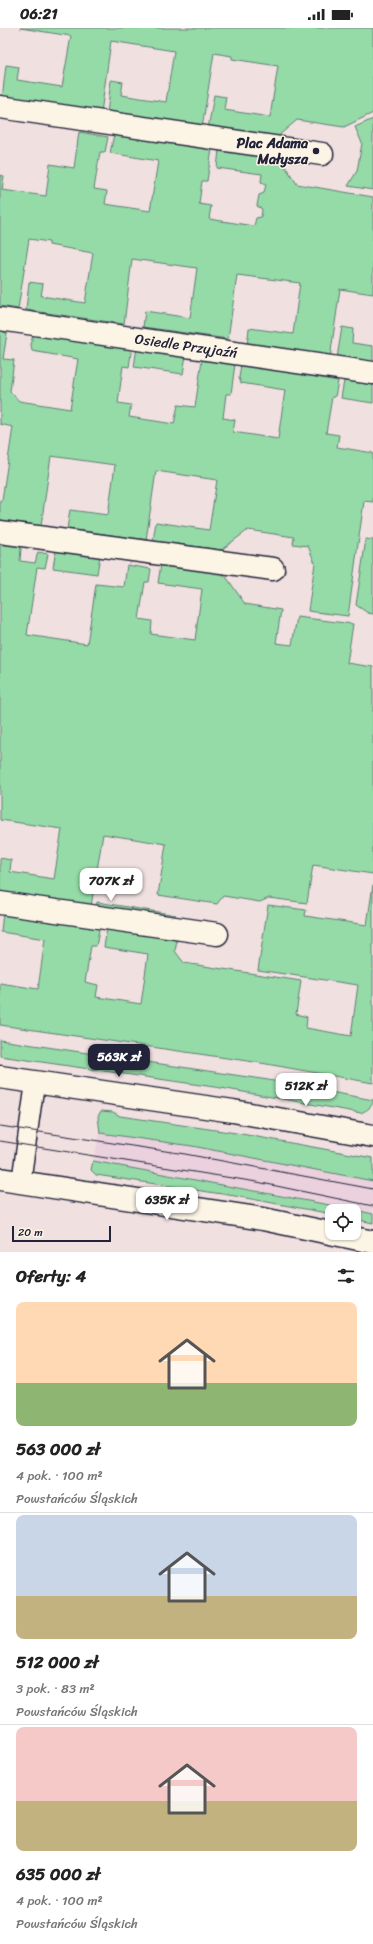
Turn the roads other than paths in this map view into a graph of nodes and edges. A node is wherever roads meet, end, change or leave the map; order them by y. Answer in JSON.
{"nodes":[{"id":1,"x":0,"y":107,"type":"edge"},
{"id":2,"x":322,"y":154,"type":"dead end"},
{"id":3,"x":0,"y":319,"type":"edge"},
{"id":4,"x":373,"y":373,"type":"edge"},
{"id":5,"x":0,"y":532,"type":"edge"},
{"id":6,"x":273,"y":569,"type":"dead end"},
{"id":7,"x":0,"y":903,"type":"edge"},
{"id":8,"x":217,"y":934,"type":"dead end"},
{"id":9,"x":0,"y":1077,"type":"edge"},
{"id":10,"x":35,"y":1083,"type":"junction"},
{"id":11,"x":373,"y":1136,"type":"edge"},
{"id":12,"x":10,"y":1180,"type":"edge"},
{"id":13,"x":373,"y":1242,"type":"edge"}],
"edges":[{"from":1,"to":2,"type":"street"},
{"from":3,"to":4,"type":"street","name":"Osiedle Przyjaźń"},
{"from":5,"to":6,"type":"street"},
{"from":7,"to":8,"type":"street"},
{"from":9,"to":10,"type":"street"},
{"from":10,"to":11,"type":"street"},
{"from":10,"to":12,"type":"lane"},
{"from":12,"to":13,"type":"street"}]}
